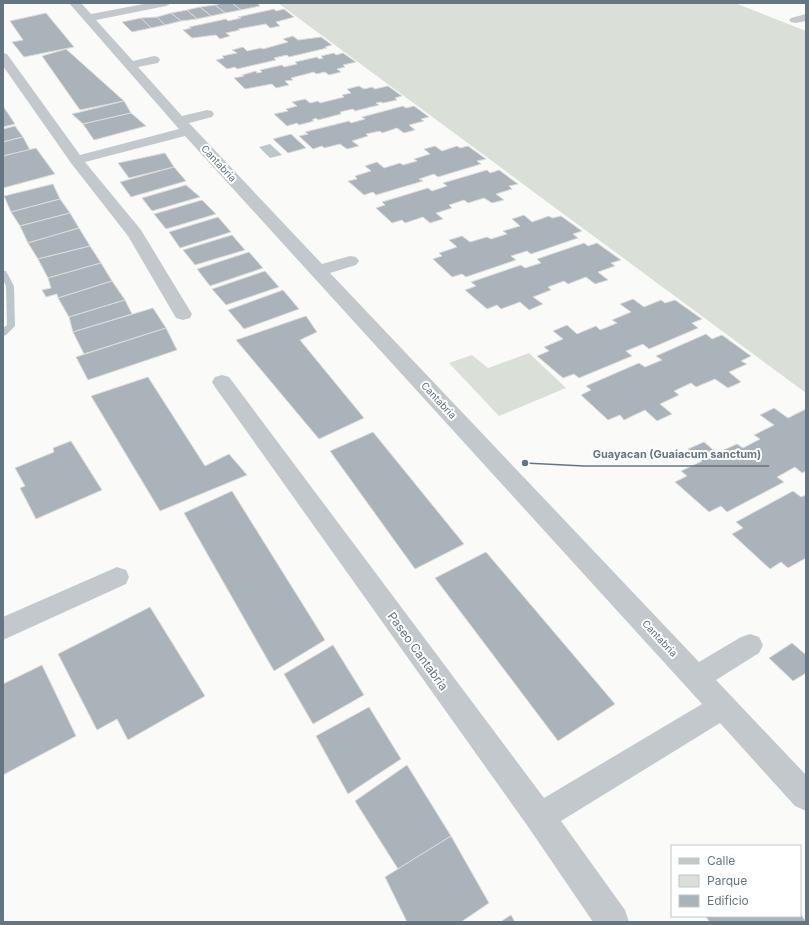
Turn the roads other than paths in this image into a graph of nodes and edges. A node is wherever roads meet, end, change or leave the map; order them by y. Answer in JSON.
{"nodes":[{"id":1,"x":76,"y":3,"type":"edge"},
{"id":2,"x":166,"y":3,"type":"edge"},
{"id":3,"x":89,"y":18,"type":"junction"},
{"id":4,"x":3,"y":57,"type":"edge"},
{"id":5,"x":154,"y":60,"type":"dead end"},
{"id":6,"x":131,"y":65,"type":"junction"},
{"id":7,"x":207,"y":114,"type":"dead end"},
{"id":8,"x":184,"y":126,"type":"junction"},
{"id":9,"x":76,"y":160,"type":"junction"},
{"id":10,"x":350,"y":261,"type":"dead end"},
{"id":11,"x":319,"y":271,"type":"junction"},
{"id":12,"x":183,"y":314,"type":"dead end"},
{"id":13,"x":222,"y":382,"type":"dead end"},
{"id":14,"x":117,"y":577,"type":"dead end"},
{"id":15,"x":3,"y":629,"type":"edge"},
{"id":16,"x":750,"y":645,"type":"dead end"},
{"id":17,"x":696,"y":677,"type":"junction"},
{"id":18,"x":724,"y":706,"type":"junction"},
{"id":19,"x":806,"y":796,"type":"edge"},
{"id":20,"x":540,"y":817,"type":"junction"},
{"id":21,"x":613,"y":922,"type":"edge"}],
"edges":[{"from":1,"to":3,"type":"street","name":"Cantabria"},
{"from":2,"to":3,"type":"street"},
{"from":3,"to":6,"type":"street","name":"Cantabria"},
{"from":4,"to":9,"type":"street"},
{"from":5,"to":6,"type":"street"},
{"from":6,"to":8,"type":"street","name":"Cantabria"},
{"from":7,"to":8,"type":"street"},
{"from":8,"to":9,"type":"street"},
{"from":8,"to":11,"type":"street","name":"Cantabria"},
{"from":9,"to":12,"type":"street"},
{"from":10,"to":11,"type":"street"},
{"from":11,"to":17,"type":"street","name":"Cantabria"},
{"from":13,"to":20,"type":"street","name":"Paseo Cantabria"},
{"from":14,"to":15,"type":"street"},
{"from":16,"to":17,"type":"street"},
{"from":17,"to":18,"type":"street","name":"Cantabria"},
{"from":18,"to":19,"type":"street","name":"Cantabria"},
{"from":18,"to":20,"type":"street"},
{"from":20,"to":21,"type":"street","name":"Paseo Cantabria"}]}
